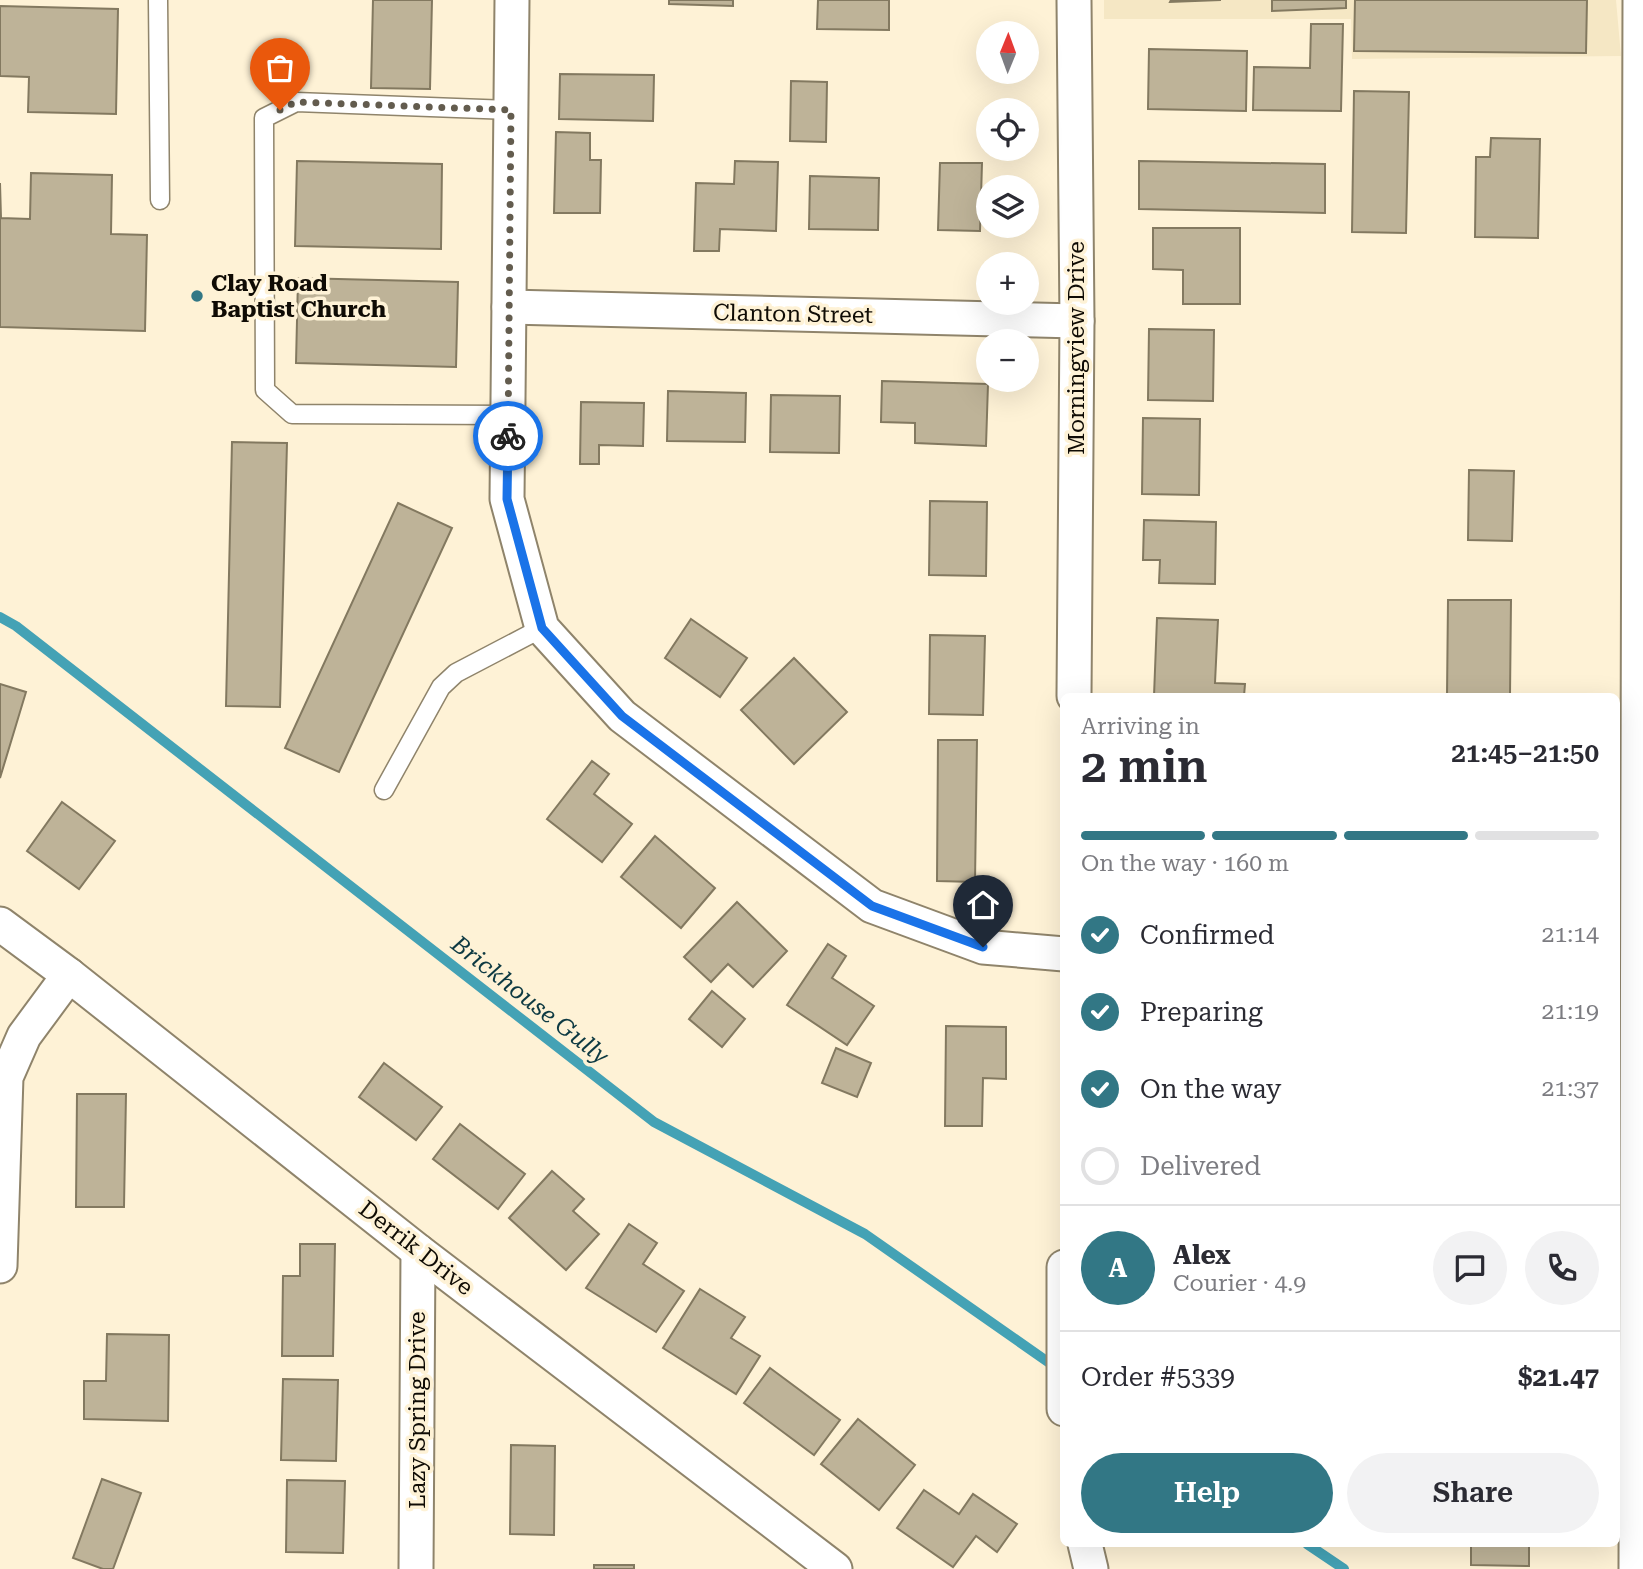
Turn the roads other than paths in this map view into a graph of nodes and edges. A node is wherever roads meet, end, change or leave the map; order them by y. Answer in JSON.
{"nodes":[{"id":1,"x":158,"y":0,"type":"edge"},
{"id":2,"x":512,"y":0,"type":"edge"},
{"id":3,"x":1074,"y":0,"type":"edge"},
{"id":4,"x":1640,"y":0,"type":"edge"},
{"id":5,"x":511,"y":110,"type":"junction"},
{"id":6,"x":160,"y":200,"type":"dead end"},
{"id":7,"x":509,"y":307,"type":"junction"},
{"id":8,"x":1077,"y":321,"type":"junction"},
{"id":9,"x":508,"y":415,"type":"junction"},
{"id":10,"x":542,"y":628,"type":"junction"},
{"id":11,"x":1074,"y":693,"type":"edge"},
{"id":12,"x":384,"y":790,"type":"dead end"},
{"id":13,"x":0,"y":924,"type":"edge"},
{"id":14,"x":1060,"y":954,"type":"edge"},
{"id":15,"x":69,"y":975,"type":"junction"},
{"id":16,"x":1640,"y":1178,"type":"edge"},
{"id":17,"x":418,"y":1251,"type":"junction"},
{"id":18,"x":1640,"y":1264,"type":"edge"},
{"id":19,"x":0,"y":1266,"type":"edge"},
{"id":20,"x":1086,"y":1547,"type":"edge"},
{"id":21,"x":1639,"y":1553,"type":"edge"},
{"id":22,"x":416,"y":1569,"type":"edge"},
{"id":23,"x":835,"y":1569,"type":"edge"},
{"id":24,"x":1090,"y":1569,"type":"edge"}],
"edges":[{"from":1,"to":6,"type":"lane"},
{"from":2,"to":5,"type":"street"},
{"from":3,"to":8,"type":"street","name":"Morningview Drive"},
{"from":4,"to":16,"type":"street"},
{"from":5,"to":7,"type":"street"},
{"from":5,"to":9,"type":"lane"},
{"from":7,"to":8,"type":"street","name":"Clanton Street"},
{"from":7,"to":9,"type":"street"},
{"from":8,"to":11,"type":"street","name":"Morningview Drive"},
{"from":9,"to":10,"type":"street"},
{"from":10,"to":12,"type":"lane"},
{"from":10,"to":14,"type":"street"},
{"from":13,"to":15,"type":"street","name":"Derrik Drive"},
{"from":15,"to":17,"type":"street","name":"Derrik Drive"},
{"from":15,"to":19,"type":"street"},
{"from":16,"to":18,"type":"street"},
{"from":17,"to":22,"type":"street","name":"Lazy Spring Drive"},
{"from":17,"to":23,"type":"street","name":"Derrik Drive"},
{"from":18,"to":21,"type":"street"},
{"from":20,"to":24,"type":"street"}]}
